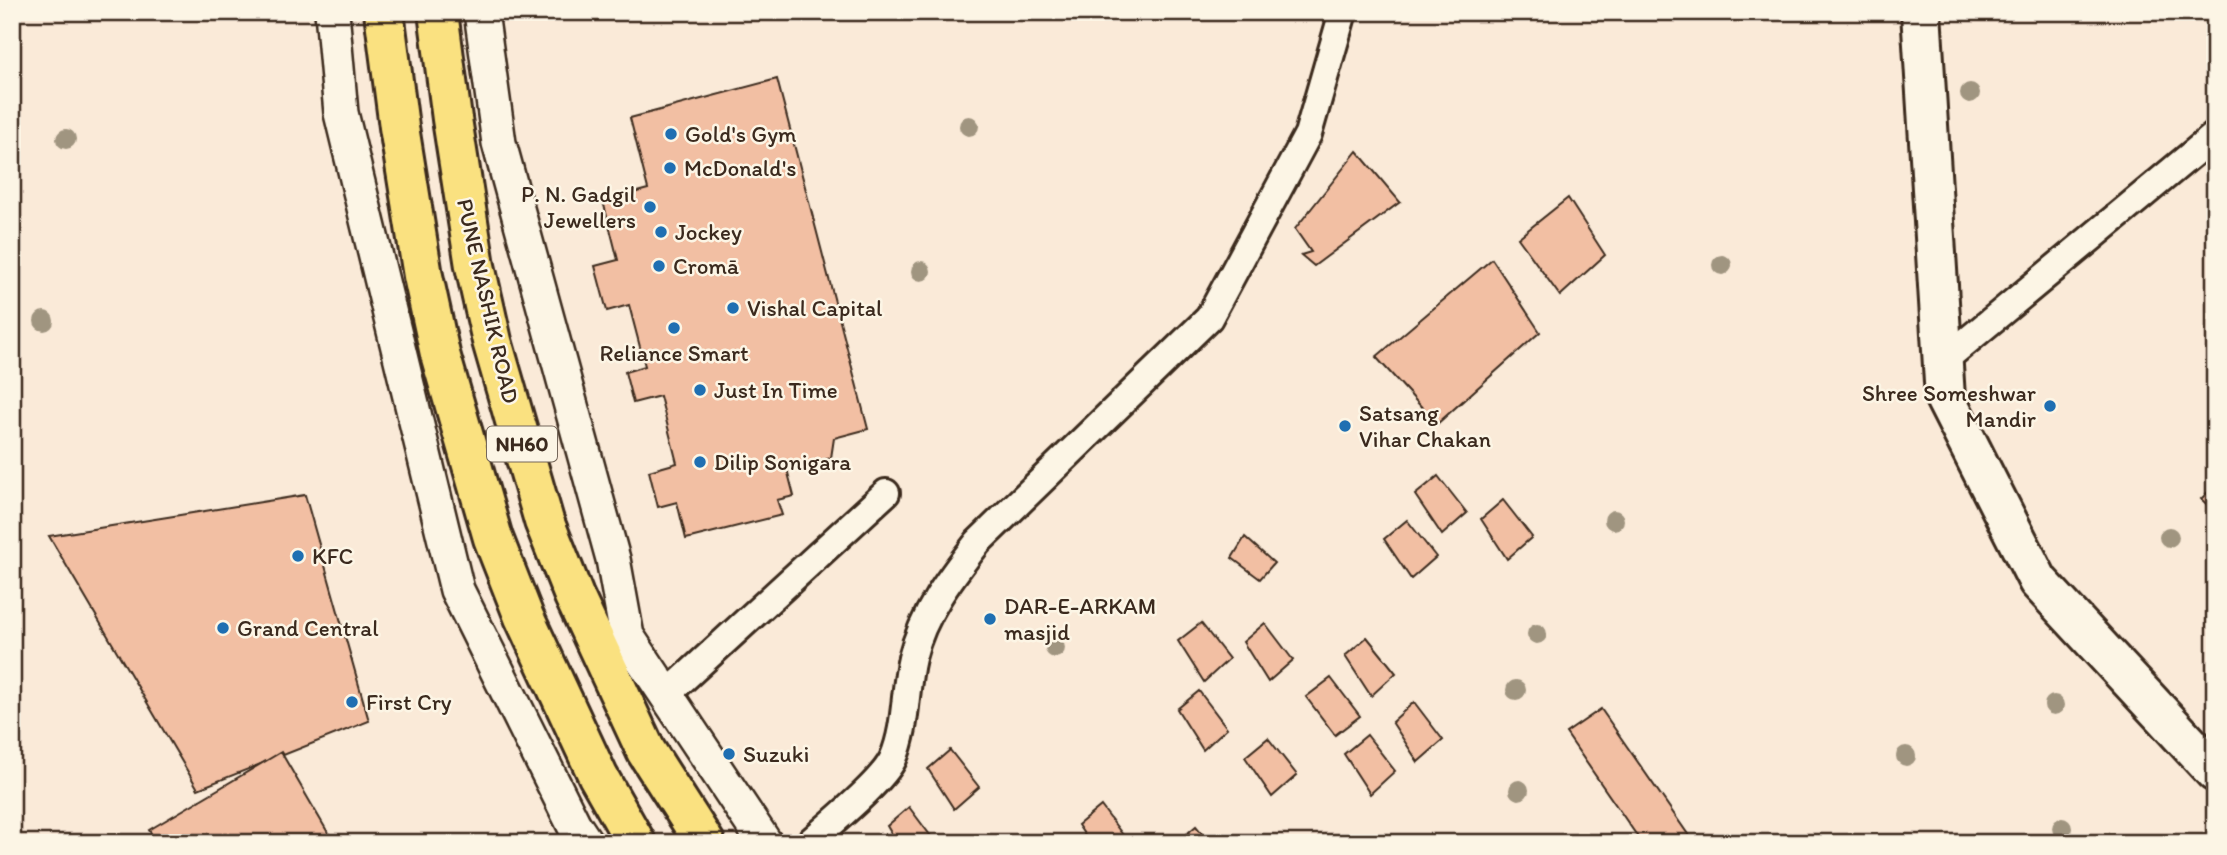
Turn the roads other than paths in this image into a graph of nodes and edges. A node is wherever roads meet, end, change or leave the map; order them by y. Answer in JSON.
{"nodes":[{"id":1,"x":332,"y":12,"type":"edge"},
{"id":2,"x":384,"y":12,"type":"edge"},
{"id":3,"x":438,"y":12,"type":"edge"},
{"id":4,"x":481,"y":12,"type":"edge"},
{"id":5,"x":1343,"y":12,"type":"edge"},
{"id":6,"x":1921,"y":12,"type":"edge"},
{"id":7,"x":2215,"y":135,"type":"edge"},
{"id":8,"x":1943,"y":361,"type":"junction"},
{"id":9,"x":886,"y":493,"type":"dead end"},
{"id":10,"x":666,"y":695,"type":"junction"},
{"id":11,"x":2215,"y":772,"type":"edge"},
{"id":12,"x":579,"y":837,"type":"edge"},
{"id":13,"x":636,"y":843,"type":"edge"},
{"id":14,"x":705,"y":843,"type":"edge"},
{"id":15,"x":765,"y":843,"type":"edge"},
{"id":16,"x":810,"y":843,"type":"edge"}],
"edges":[{"from":1,"to":12,"type":"street"},
{"from":2,"to":13,"type":"highway","number":"NH60"},
{"from":3,"to":14,"type":"highway","name":"PUNE NASHIK ROAD","number":"NH60"},
{"from":4,"to":10,"type":"street"},
{"from":5,"to":16,"type":"street"},
{"from":6,"to":8,"type":"main road"},
{"from":7,"to":8,"type":"street"},
{"from":8,"to":11,"type":"main road"},
{"from":9,"to":10,"type":"street"},
{"from":10,"to":15,"type":"street"}]}
